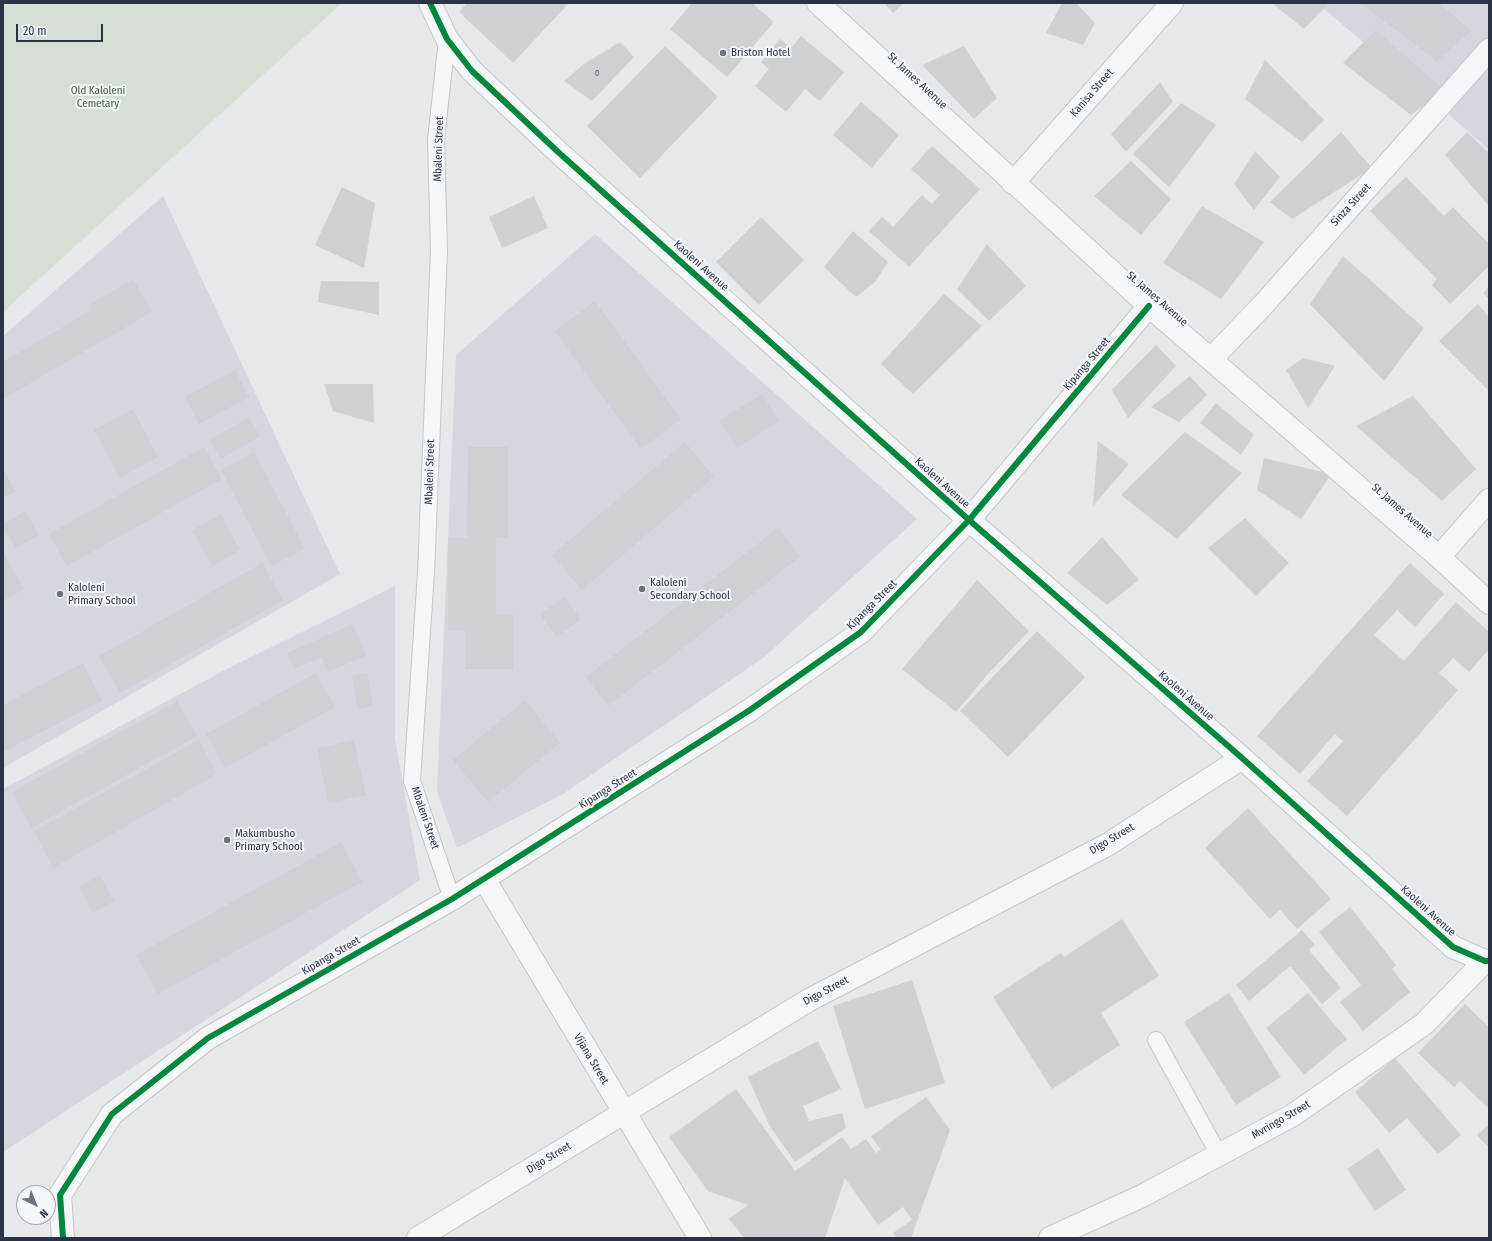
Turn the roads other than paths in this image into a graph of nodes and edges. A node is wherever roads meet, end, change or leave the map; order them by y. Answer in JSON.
{"nodes":[{"id":1,"x":430,"y":3,"type":"edge"},
{"id":2,"x":818,"y":3,"type":"edge"},
{"id":3,"x":1172,"y":3,"type":"edge"},
{"id":4,"x":447,"y":39,"type":"junction"},
{"id":5,"x":1489,"y":50,"type":"edge"},
{"id":6,"x":1013,"y":183,"type":"junction"},
{"id":7,"x":1149,"y":306,"type":"junction"},
{"id":8,"x":1212,"y":358,"type":"junction"},
{"id":9,"x":1489,"y":500,"type":"edge"},
{"id":10,"x":968,"y":520,"type":"junction"},
{"id":11,"x":1439,"y":557,"type":"junction"},
{"id":12,"x":1489,"y":603,"type":"edge"},
{"id":13,"x":1242,"y":758,"type":"junction"},
{"id":14,"x":484,"y":879,"type":"junction"},
{"id":15,"x":452,"y":899,"type":"junction"},
{"id":16,"x":1487,"y":961,"type":"edge"},
{"id":17,"x":1156,"y":1040,"type":"dead end"},
{"id":18,"x":623,"y":1113,"type":"junction"},
{"id":19,"x":1219,"y":1155,"type":"junction"},
{"id":20,"x":62,"y":1238,"type":"edge"},
{"id":21,"x":418,"y":1238,"type":"edge"},
{"id":22,"x":700,"y":1238,"type":"edge"},
{"id":23,"x":1050,"y":1238,"type":"edge"}],
"edges":[{"from":1,"to":4,"type":"street","name":"Kaoleni Avenue"},
{"from":2,"to":6,"type":"street","name":"St. James Avenue"},
{"from":3,"to":6,"type":"street","name":"Kanisa Street"},
{"from":4,"to":10,"type":"street","name":"Kaoleni Avenue"},
{"from":4,"to":15,"type":"lane","name":"Mbaleni Street"},
{"from":5,"to":8,"type":"street","name":"Sinza Street"},
{"from":6,"to":7,"type":"street","name":"St. James Avenue"},
{"from":7,"to":8,"type":"street","name":"St. James Avenue"},
{"from":7,"to":10,"type":"street","name":"Kipanga Street"},
{"from":8,"to":11,"type":"street","name":"St. James Avenue"},
{"from":9,"to":11,"type":"street"},
{"from":10,"to":13,"type":"street","name":"Kaoleni Avenue"},
{"from":10,"to":14,"type":"street","name":"Kipanga Street"},
{"from":11,"to":12,"type":"street","name":"St. James Avenue"},
{"from":13,"to":16,"type":"street","name":"Kaoleni Avenue"},
{"from":13,"to":18,"type":"street","name":"Digo Street"},
{"from":14,"to":15,"type":"street","name":"Kipanga Street"},
{"from":14,"to":18,"type":"street","name":"Vijana Street"},
{"from":15,"to":20,"type":"street","name":"Kipanga Street"},
{"from":16,"to":19,"type":"street","name":"Mvringo Street"},
{"from":17,"to":19,"type":"lane"},
{"from":18,"to":21,"type":"street","name":"Digo Street"},
{"from":18,"to":22,"type":"street","name":"Vijana Street"},
{"from":19,"to":23,"type":"street","name":"Mvringo Street"}]}
